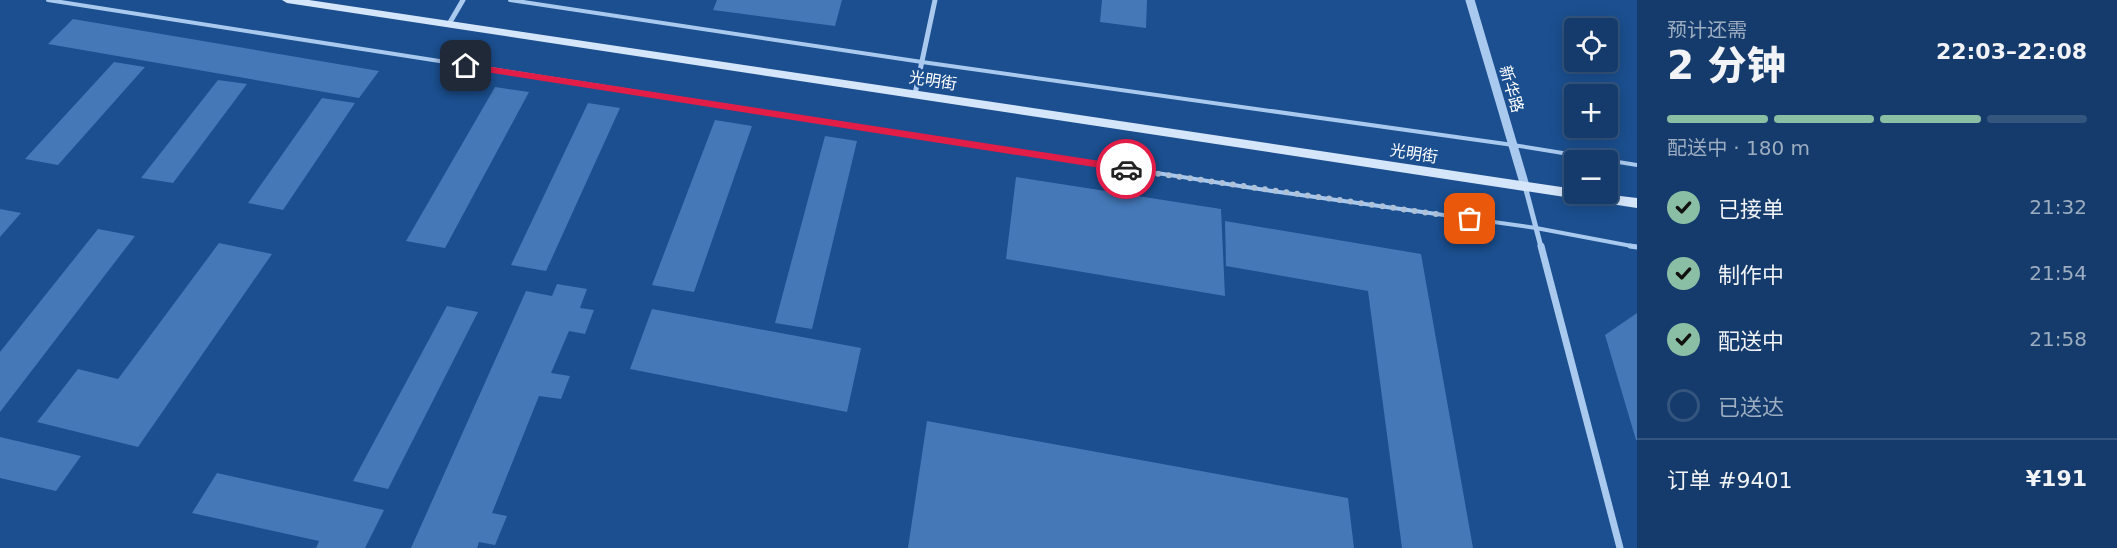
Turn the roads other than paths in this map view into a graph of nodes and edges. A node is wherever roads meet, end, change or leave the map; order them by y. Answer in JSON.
{"nodes":[{"id":1,"x":48,"y":0,"type":"edge"},
{"id":2,"x":287,"y":0,"type":"edge"},
{"id":3,"x":463,"y":0,"type":"edge"},
{"id":4,"x":510,"y":0,"type":"edge"},
{"id":5,"x":936,"y":0,"type":"edge"},
{"id":6,"x":1470,"y":0,"type":"edge"},
{"id":7,"x":448,"y":24,"type":"junction"},
{"id":8,"x":922,"y":62,"type":"junction"},
{"id":9,"x":915,"y":94,"type":"junction"},
{"id":10,"x":1513,"y":145,"type":"junction"},
{"id":11,"x":1637,"y":165,"type":"edge"},
{"id":12,"x":1525,"y":186,"type":"junction"},
{"id":13,"x":1564,"y":192,"type":"edge"},
{"id":14,"x":1618,"y":200,"type":"edge"},
{"id":15,"x":1637,"y":203,"type":"edge"},
{"id":16,"x":1536,"y":228,"type":"junction"},
{"id":17,"x":1637,"y":247,"type":"edge"},
{"id":18,"x":1620,"y":548,"type":"edge"}],
"edges":[{"from":1,"to":16,"type":"lane"},
{"from":2,"to":7,"type":"main road","name":"光明街"},
{"from":3,"to":7,"type":"street"},
{"from":4,"to":8,"type":"lane"},
{"from":5,"to":8,"type":"street"},
{"from":6,"to":10,"type":"street","name":"新华路"},
{"from":7,"to":9,"type":"main road","name":"光明街"},
{"from":8,"to":9,"type":"street"},
{"from":8,"to":10,"type":"lane"},
{"from":9,"to":12,"type":"main road","name":"光明街"},
{"from":10,"to":11,"type":"lane"},
{"from":10,"to":12,"type":"street","name":"新华路"},
{"from":12,"to":13,"type":"main road","name":"光明街"},
{"from":12,"to":16,"type":"street"},
{"from":14,"to":15,"type":"main road","name":"光明街"},
{"from":16,"to":17,"type":"lane"},
{"from":16,"to":18,"type":"street"}]}
